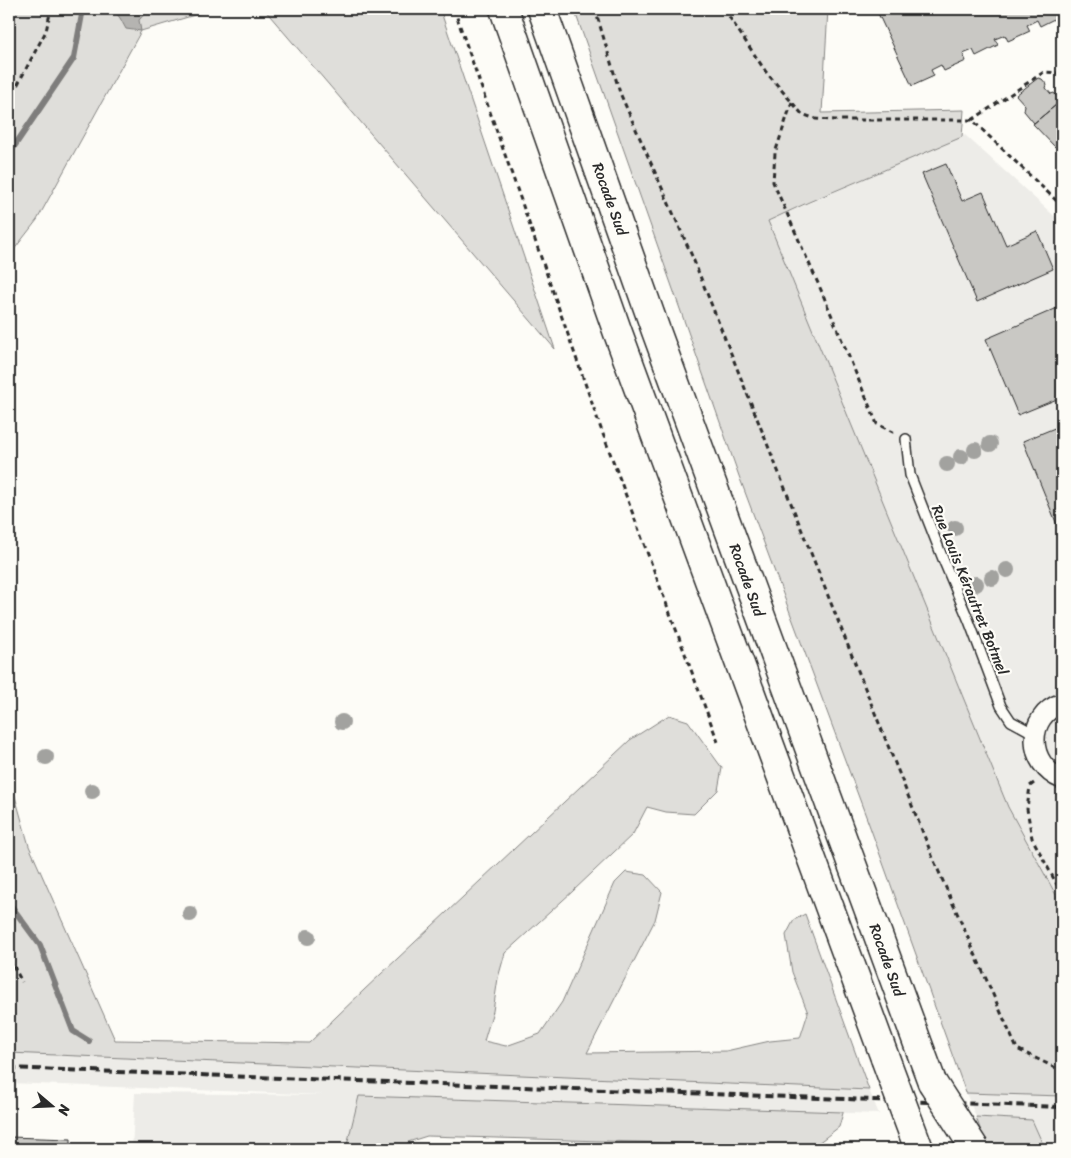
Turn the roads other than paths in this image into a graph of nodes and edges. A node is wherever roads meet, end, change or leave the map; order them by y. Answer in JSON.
{"nodes":[{"id":1,"x":504,"y":9,"type":"edge"},
{"id":2,"x":542,"y":9,"type":"edge"},
{"id":3,"x":906,"y":439,"type":"road end"},
{"id":4,"x":1062,"y":703,"type":"edge"},
{"id":5,"x":1035,"y":734,"type":"junction"},
{"id":6,"x":1055,"y":775,"type":"edge"},
{"id":7,"x":928,"y":1071,"type":"junction"},
{"id":8,"x":919,"y":1149,"type":"edge"},
{"id":9,"x":957,"y":1149,"type":"edge"},
{"id":10,"x":975,"y":1149,"type":"edge"}],
"edges":[{"from":1,"to":8,"type":"highway","bridge":true},
{"from":2,"to":7,"type":"highway","name":"Rocade Sud"},
{"from":3,"to":5,"type":"lane","name":"Rue Louis Kérautret Botmel"},
{"from":4,"to":5,"type":"street"},
{"from":5,"to":6,"type":"street"},
{"from":7,"to":9,"type":"highway","name":"Rocade Sud","bridge":true},
{"from":7,"to":10,"type":"highway","bridge":true}]}
